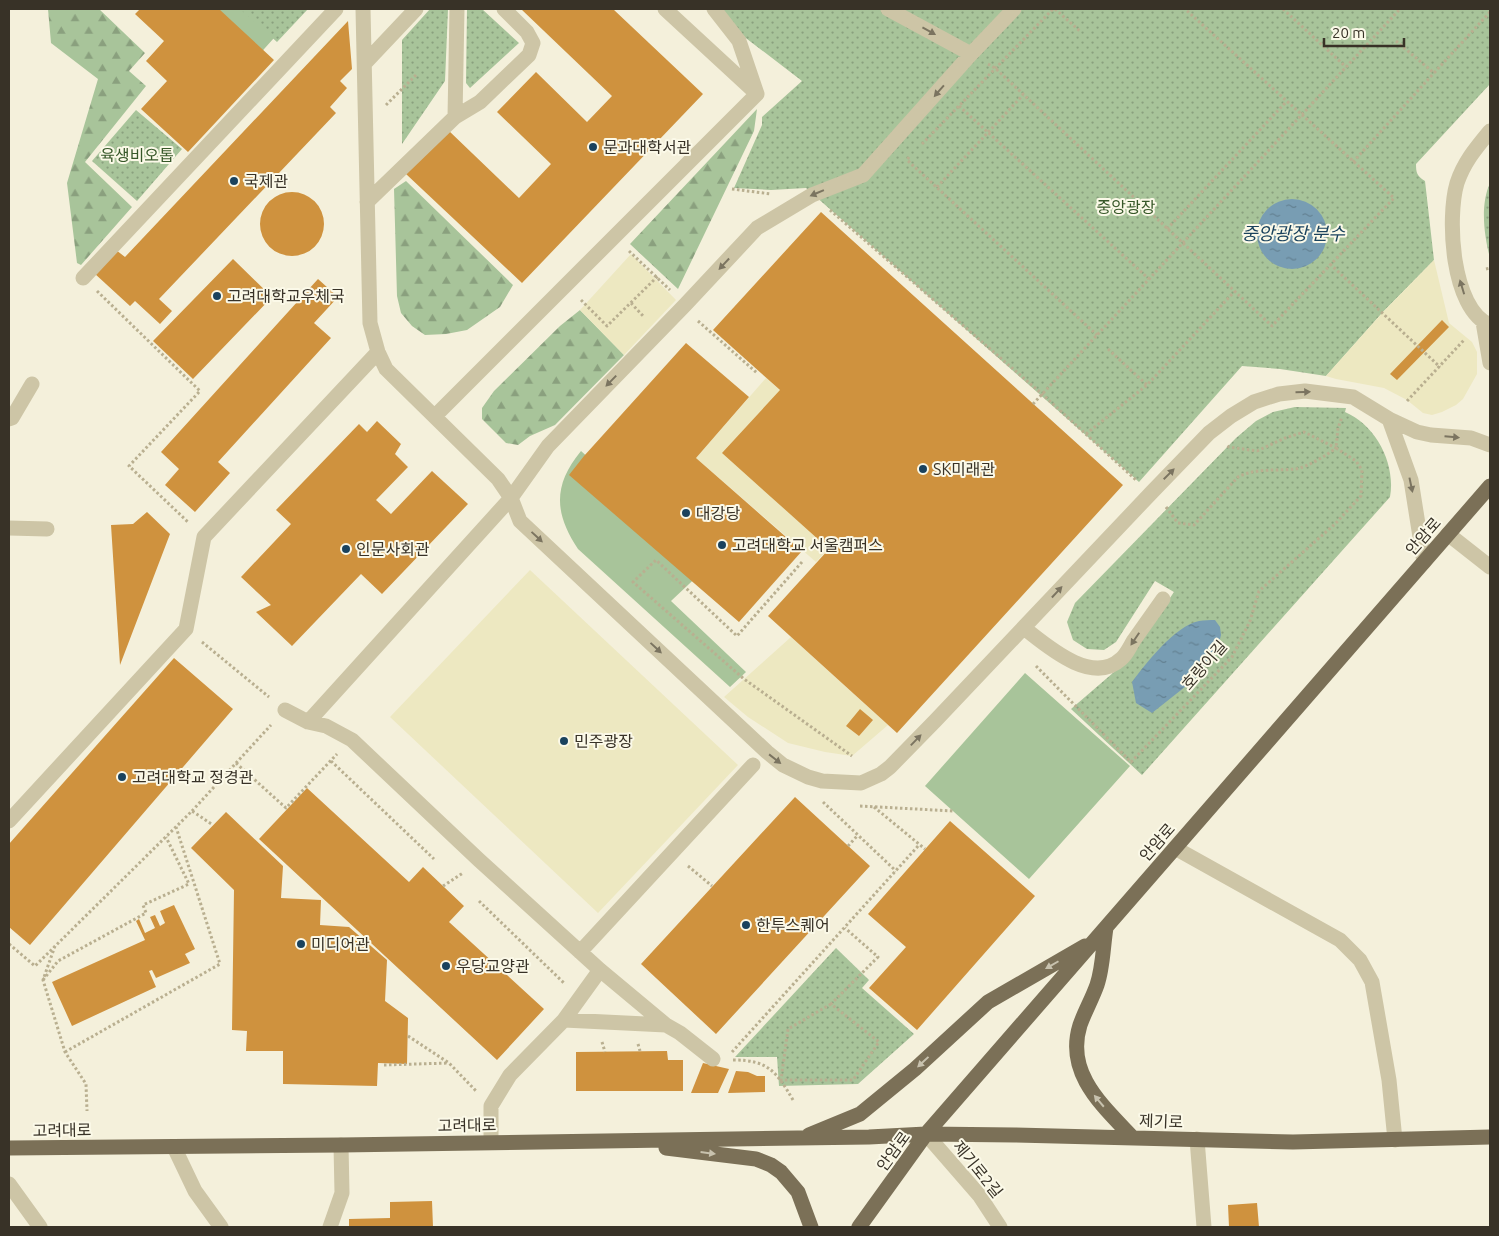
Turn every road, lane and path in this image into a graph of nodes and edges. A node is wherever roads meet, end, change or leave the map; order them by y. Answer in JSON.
{"nodes":[{"id":1,"x":336,"y":9,"type":"edge"},
{"id":2,"x":363,"y":9,"type":"edge"},
{"id":3,"x":416,"y":9,"type":"edge"},
{"id":4,"x":457,"y":9,"type":"edge"},
{"id":5,"x":504,"y":9,"type":"edge"},
{"id":6,"x":665,"y":9,"type":"edge"},
{"id":7,"x":714,"y":9,"type":"edge"},
{"id":8,"x":888,"y":9,"type":"edge"},
{"id":9,"x":1014,"y":9,"type":"edge"},
{"id":10,"x":1054,"y":9,"type":"edge"},
{"id":11,"x":1185,"y":9,"type":"edge"},
{"id":12,"x":1283,"y":9,"type":"edge"},
{"id":13,"x":1392,"y":9,"type":"edge"},
{"id":14,"x":1400,"y":9,"type":"edge"},
{"id":15,"x":1490,"y":12,"type":"edge"},
{"id":16,"x":1396,"y":13,"type":"junction"},
{"id":17,"x":1081,"y":32,"type":"dead end"},
{"id":18,"x":1396,"y":41,"type":"dead end"},
{"id":19,"x":971,"y":54,"type":"junction"},
{"id":20,"x":364,"y":63,"type":"junction"},
{"id":21,"x":1346,"y":67,"type":"junction"},
{"id":22,"x":995,"y":68,"type":"junction"},
{"id":23,"x":1434,"y":73,"type":"junction"},
{"id":24,"x":416,"y":75,"type":"dead end"},
{"id":25,"x":757,"y":94,"type":"junction"},
{"id":26,"x":1023,"y":95,"type":"junction"},
{"id":27,"x":1286,"y":102,"type":"junction"},
{"id":28,"x":959,"y":106,"type":"junction"},
{"id":29,"x":1302,"y":114,"type":"junction"},
{"id":30,"x":455,"y":117,"type":"junction"},
{"id":31,"x":367,"y":123,"type":"junction"},
{"id":32,"x":1490,"y":131,"type":"edge"},
{"id":33,"x":988,"y":133,"type":"junction"},
{"id":34,"x":920,"y":146,"type":"dead end"},
{"id":35,"x":913,"y":153,"type":"dead end"},
{"id":36,"x":1353,"y":162,"type":"junction"},
{"id":37,"x":937,"y":187,"type":"junction"},
{"id":38,"x":732,"y":190,"type":"dead end"},
{"id":39,"x":776,"y":193,"type":"dead end"},
{"id":40,"x":367,"y":202,"type":"junction"},
{"id":41,"x":824,"y":204,"type":"dead end"},
{"id":42,"x":1167,"y":230,"type":"junction"},
{"id":43,"x":1182,"y":243,"type":"junction"},
{"id":44,"x":625,"y":247,"type":"dead end"},
{"id":45,"x":1330,"y":264,"type":"junction"},
{"id":46,"x":1490,"y":268,"type":"edge"},
{"id":47,"x":1486,"y":269,"type":"dead end"},
{"id":48,"x":658,"y":276,"type":"junction"},
{"id":49,"x":83,"y":278,"type":"joint"},
{"id":50,"x":1149,"y":279,"type":"junction"},
{"id":51,"x":1234,"y":292,"type":"junction"},
{"id":52,"x":674,"y":294,"type":"dead end"},
{"id":53,"x":578,"y":298,"type":"dead end"},
{"id":54,"x":631,"y":302,"type":"junction"},
{"id":55,"x":696,"y":318,"type":"dead end"},
{"id":56,"x":647,"y":320,"type":"dead end"},
{"id":57,"x":1487,"y":323,"type":"edge"},
{"id":58,"x":1097,"y":335,"type":"junction"},
{"id":59,"x":1466,"y":338,"type":"dead end"},
{"id":60,"x":1108,"y":349,"type":"dead end"},
{"id":61,"x":378,"y":352,"type":"junction"},
{"id":62,"x":1490,"y":363,"type":"edge"},
{"id":63,"x":1440,"y":367,"type":"junction"},
{"id":64,"x":757,"y":373,"type":"dead end"},
{"id":65,"x":32,"y":384,"type":"dead end"},
{"id":66,"x":1147,"y":385,"type":"junction"},
{"id":67,"x":1042,"y":394,"type":"junction"},
{"id":68,"x":1407,"y":400,"type":"dead end"},
{"id":69,"x":1033,"y":404,"type":"dead end"},
{"id":70,"x":1343,"y":415,"type":"dead end"},
{"id":71,"x":435,"y":416,"type":"junction"},
{"id":72,"x":9,"y":419,"type":"edge"},
{"id":73,"x":1389,"y":419,"type":"junction"},
{"id":74,"x":1086,"y":434,"type":"junction"},
{"id":75,"x":1209,"y":434,"type":"junction"},
{"id":76,"x":1490,"y":445,"type":"edge"},
{"id":77,"x":1336,"y":448,"type":"junction"},
{"id":78,"x":1139,"y":482,"type":"dead end"},
{"id":79,"x":1490,"y":486,"type":"edge"},
{"id":80,"x":511,"y":498,"type":"junction"},
{"id":81,"x":1165,"y":505,"type":"dead end"},
{"id":82,"x":9,"y":528,"type":"edge"},
{"id":83,"x":47,"y":529,"type":"dead end"},
{"id":84,"x":1448,"y":534,"type":"junction"},
{"id":85,"x":204,"y":537,"type":"junction"},
{"id":86,"x":802,"y":562,"type":"dead end"},
{"id":87,"x":1424,"y":562,"type":"junction"},
{"id":88,"x":1490,"y":568,"type":"edge"},
{"id":89,"x":1162,"y":599,"type":"dead end"},
{"id":90,"x":1024,"y":628,"type":"junction"},
{"id":91,"x":186,"y":629,"type":"junction"},
{"id":92,"x":1035,"y":665,"type":"dead end"},
{"id":93,"x":285,"y":710,"type":"junction"},
{"id":94,"x":308,"y":722,"type":"junction"},
{"id":95,"x":852,"y":756,"type":"dead end"},
{"id":96,"x":236,"y":763,"type":"junction"},
{"id":97,"x":753,"y":766,"type":"dead end"},
{"id":98,"x":820,"y":800,"type":"dead end"},
{"id":99,"x":824,"y":804,"type":"junction"},
{"id":100,"x":834,"y":804,"type":"dead end"},
{"id":101,"x":854,"y":806,"type":"dead end"},
{"id":102,"x":874,"y":807,"type":"junction"},
{"id":103,"x":953,"y":811,"type":"dead end"},
{"id":104,"x":192,"y":812,"type":"junction"},
{"id":105,"x":9,"y":821,"type":"edge"},
{"id":106,"x":213,"y":825,"type":"dead end"},
{"id":107,"x":176,"y":827,"type":"junction"},
{"id":108,"x":858,"y":835,"type":"junction"},
{"id":109,"x":166,"y":837,"type":"junction"},
{"id":110,"x":919,"y":845,"type":"junction"},
{"id":111,"x":848,"y":846,"type":"dead end"},
{"id":112,"x":1175,"y":848,"type":"junction"},
{"id":113,"x":925,"y":849,"type":"dead end"},
{"id":114,"x":434,"y":859,"type":"dead end"},
{"id":115,"x":896,"y":871,"type":"junction"},
{"id":116,"x":696,"y":872,"type":"dead end"},
{"id":117,"x":712,"y":886,"type":"dead end"},
{"id":118,"x":479,"y":901,"type":"dead end"},
{"id":119,"x":845,"y":928,"type":"junction"},
{"id":120,"x":1106,"y":928,"type":"junction"},
{"id":121,"x":1094,"y":940,"type":"junction"},
{"id":122,"x":9,"y":944,"type":"edge"},
{"id":123,"x":55,"y":946,"type":"junction"},
{"id":124,"x":580,"y":952,"type":"junction"},
{"id":125,"x":600,"y":970,"type":"junction"},
{"id":126,"x":43,"y":980,"type":"junction"},
{"id":127,"x":570,"y":988,"type":"dead end"},
{"id":128,"x":831,"y":1004,"type":"junction"},
{"id":129,"x":564,"y":1020,"type":"junction"},
{"id":130,"x":666,"y":1025,"type":"junction"},
{"id":131,"x":408,"y":1036,"type":"dead end"},
{"id":132,"x":65,"y":1052,"type":"junction"},
{"id":133,"x":719,"y":1059,"type":"junction"},
{"id":134,"x":450,"y":1063,"type":"junction"},
{"id":135,"x":384,"y":1064,"type":"dead end"},
{"id":136,"x":781,"y":1080,"type":"junction"},
{"id":137,"x":480,"y":1095,"type":"dead end"},
{"id":138,"x":793,"y":1100,"type":"dead end"},
{"id":139,"x":87,"y":1111,"type":"dead end"},
{"id":140,"x":926,"y":1134,"type":"junction"},
{"id":141,"x":1132,"y":1137,"type":"junction"},
{"id":142,"x":1490,"y":1137,"type":"edge"},
{"id":143,"x":800,"y":1138,"type":"junction"},
{"id":144,"x":1197,"y":1140,"type":"junction"},
{"id":145,"x":1396,"y":1140,"type":"junction"},
{"id":146,"x":608,"y":1141,"type":"junction"},
{"id":147,"x":491,"y":1142,"type":"junction"},
{"id":148,"x":341,"y":1146,"type":"junction"},
{"id":149,"x":174,"y":1147,"type":"junction"},
{"id":150,"x":9,"y":1148,"type":"edge"},
{"id":151,"x":9,"y":1184,"type":"edge"},
{"id":152,"x":40,"y":1227,"type":"edge"},
{"id":153,"x":221,"y":1227,"type":"edge"},
{"id":154,"x":330,"y":1227,"type":"edge"},
{"id":155,"x":811,"y":1227,"type":"edge"},
{"id":156,"x":859,"y":1227,"type":"edge"},
{"id":157,"x":1000,"y":1227,"type":"edge"},
{"id":158,"x":1204,"y":1227,"type":"edge"}],
"edges":[{"from":1,"to":49,"type":"street"},
{"from":2,"to":20,"type":"street"},
{"from":3,"to":20,"type":"street"},
{"from":4,"to":30,"type":"street"},
{"from":5,"to":30,"type":"street"},
{"from":6,"to":25,"type":"street"},
{"from":7,"to":25,"type":"street"},
{"from":8,"to":19,"type":"street","one_way":true},
{"from":9,"to":19,"type":"street"},
{"from":10,"to":17,"type":"path"},
{"from":10,"to":22,"type":"path"},
{"from":11,"to":27,"type":"path"},
{"from":12,"to":21,"type":"path"},
{"from":13,"to":16,"type":"path"},
{"from":14,"to":16,"type":"path"},
{"from":15,"to":23,"type":"path"},
{"from":16,"to":21,"type":"path"},
{"from":18,"to":23,"type":"path"},
{"from":19,"to":80,"type":"street","one_way":true},
{"from":20,"to":31,"type":"street"},
{"from":21,"to":29,"type":"path"},
{"from":22,"to":26,"type":"path"},
{"from":22,"to":28,"type":"path"},
{"from":23,"to":36,"type":"path"},
{"from":24,"to":31,"type":"path"},
{"from":25,"to":71,"type":"street"},
{"from":26,"to":33,"type":"path"},
{"from":26,"to":42,"type":"path"},
{"from":27,"to":29,"type":"path"},
{"from":27,"to":42,"type":"path"},
{"from":28,"to":33,"type":"path"},
{"from":28,"to":34,"type":"path"},
{"from":29,"to":36,"type":"path"},
{"from":29,"to":43,"type":"path"},
{"from":30,"to":40,"type":"street"},
{"from":31,"to":40,"type":"street"},
{"from":57,"to":32,"type":"street","one_way":true},
{"from":33,"to":37,"type":"path"},
{"from":33,"to":50,"type":"path"},
{"from":35,"to":37,"type":"path"},
{"from":36,"to":45,"type":"path"},
{"from":37,"to":58,"type":"path"},
{"from":38,"to":39,"type":"path"},
{"from":40,"to":61,"type":"street"},
{"from":41,"to":67,"type":"path"},
{"from":42,"to":43,"type":"path"},
{"from":43,"to":50,"type":"path"},
{"from":43,"to":51,"type":"path"},
{"from":44,"to":48,"type":"path"},
{"from":45,"to":51,"type":"path"},
{"from":45,"to":63,"type":"path"},
{"from":46,"to":47,"type":"path"},
{"from":48,"to":52,"type":"path"},
{"from":48,"to":54,"type":"path"},
{"from":49,"to":85,"type":"path"},
{"from":50,"to":58,"type":"path"},
{"from":51,"to":66,"type":"path"},
{"from":53,"to":54,"type":"path"},
{"from":54,"to":56,"type":"path"},
{"from":55,"to":64,"type":"path"},
{"from":57,"to":62,"type":"street"},
{"from":58,"to":67,"type":"path"},
{"from":59,"to":63,"type":"path"},
{"from":60,"to":66,"type":"path"},
{"from":61,"to":71,"type":"street"},
{"from":61,"to":85,"type":"street"},
{"from":63,"to":68,"type":"path"},
{"from":65,"to":72,"type":"street"},
{"from":66,"to":74,"type":"path"},
{"from":67,"to":69,"type":"path"},
{"from":67,"to":74,"type":"path"},
{"from":70,"to":77,"type":"path"},
{"from":71,"to":80,"type":"street"},
{"from":75,"to":73,"type":"street","one_way":true},
{"from":73,"to":76,"type":"street","one_way":true},
{"from":73,"to":87,"type":"street","one_way":true},
{"from":74,"to":78,"type":"path"},
{"from":75,"to":77,"type":"path","name":"호랑이길"},
{"from":90,"to":75,"type":"street","one_way":true},
{"from":77,"to":81,"type":"path"},
{"from":77,"to":92,"type":"path","name":"호랑이길"},
{"from":79,"to":84,"type":"main road","name":"안암로"},
{"from":80,"to":90,"type":"street","one_way":true},
{"from":80,"to":94,"type":"street"},
{"from":82,"to":83,"type":"street"},
{"from":84,"to":87,"type":"main road","name":"안암로"},
{"from":84,"to":88,"type":"street"},
{"from":85,"to":91,"type":"street"},
{"from":86,"to":95,"type":"path"},
{"from":87,"to":112,"type":"main road","name":"안암로"},
{"from":89,"to":90,"type":"street","one_way":true},
{"from":91,"to":93,"type":"path"},
{"from":91,"to":105,"type":"street"},
{"from":93,"to":94,"type":"street"},
{"from":93,"to":96,"type":"path"},
{"from":94,"to":124,"type":"street"},
{"from":96,"to":104,"type":"path"},
{"from":96,"to":114,"type":"path"},
{"from":97,"to":124,"type":"street"},
{"from":98,"to":99,"type":"path"},
{"from":99,"to":100,"type":"path"},
{"from":99,"to":108,"type":"path"},
{"from":101,"to":102,"type":"path"},
{"from":102,"to":103,"type":"path"},
{"from":102,"to":110,"type":"path"},
{"from":104,"to":106,"type":"path"},
{"from":104,"to":107,"type":"path"},
{"from":107,"to":109,"type":"path"},
{"from":107,"to":132,"type":"path"},
{"from":108,"to":111,"type":"path"},
{"from":108,"to":115,"type":"path"},
{"from":109,"to":123,"type":"path"},
{"from":109,"to":126,"type":"path"},
{"from":110,"to":113,"type":"path"},
{"from":110,"to":115,"type":"path"},
{"from":112,"to":120,"type":"main road","name":"안암로"},
{"from":112,"to":145,"type":"street"},
{"from":115,"to":119,"type":"path"},
{"from":116,"to":117,"type":"path"},
{"from":118,"to":127,"type":"path"},
{"from":119,"to":128,"type":"path"},
{"from":119,"to":133,"type":"path"},
{"from":120,"to":121,"type":"main road","name":"안암로"},
{"from":141,"to":120,"type":"main road","one_way":true},
{"from":121,"to":140,"type":"main road","name":"안암로"},
{"from":121,"to":143,"type":"main road","one_way":true},
{"from":122,"to":123,"type":"path"},
{"from":123,"to":126,"type":"path"},
{"from":124,"to":125,"type":"street"},
{"from":125,"to":129,"type":"street"},
{"from":125,"to":130,"type":"street"},
{"from":126,"to":132,"type":"path"},
{"from":128,"to":136,"type":"path"},
{"from":128,"to":136,"type":"path"},
{"from":129,"to":130,"type":"street"},
{"from":129,"to":147,"type":"street"},
{"from":130,"to":133,"type":"street"},
{"from":131,"to":134,"type":"path"},
{"from":132,"to":139,"type":"path"},
{"from":133,"to":136,"type":"path"},
{"from":134,"to":135,"type":"path"},
{"from":134,"to":137,"type":"path"},
{"from":136,"to":138,"type":"path"},
{"from":140,"to":141,"type":"main road","name":"제기로"},
{"from":140,"to":143,"type":"main road","name":"고려대로"},
{"from":140,"to":156,"type":"main road","name":"안암로"},
{"from":140,"to":157,"type":"street","name":"제기로2길"},
{"from":141,"to":144,"type":"main road","name":"제기로"},
{"from":142,"to":145,"type":"main road","name":"제기로"},
{"from":143,"to":146,"type":"main road","name":"고려대로"},
{"from":144,"to":145,"type":"main road","name":"제기로"},
{"from":144,"to":158,"type":"street"},
{"from":146,"to":147,"type":"main road","name":"고려대로"},
{"from":146,"to":155,"type":"main road","one_way":true},
{"from":147,"to":148,"type":"main road","name":"고려대로"},
{"from":148,"to":149,"type":"main road","name":"고려대로"},
{"from":148,"to":154,"type":"street"},
{"from":149,"to":150,"type":"main road","name":"고려대로"},
{"from":149,"to":153,"type":"street"},
{"from":151,"to":152,"type":"street"}]}
